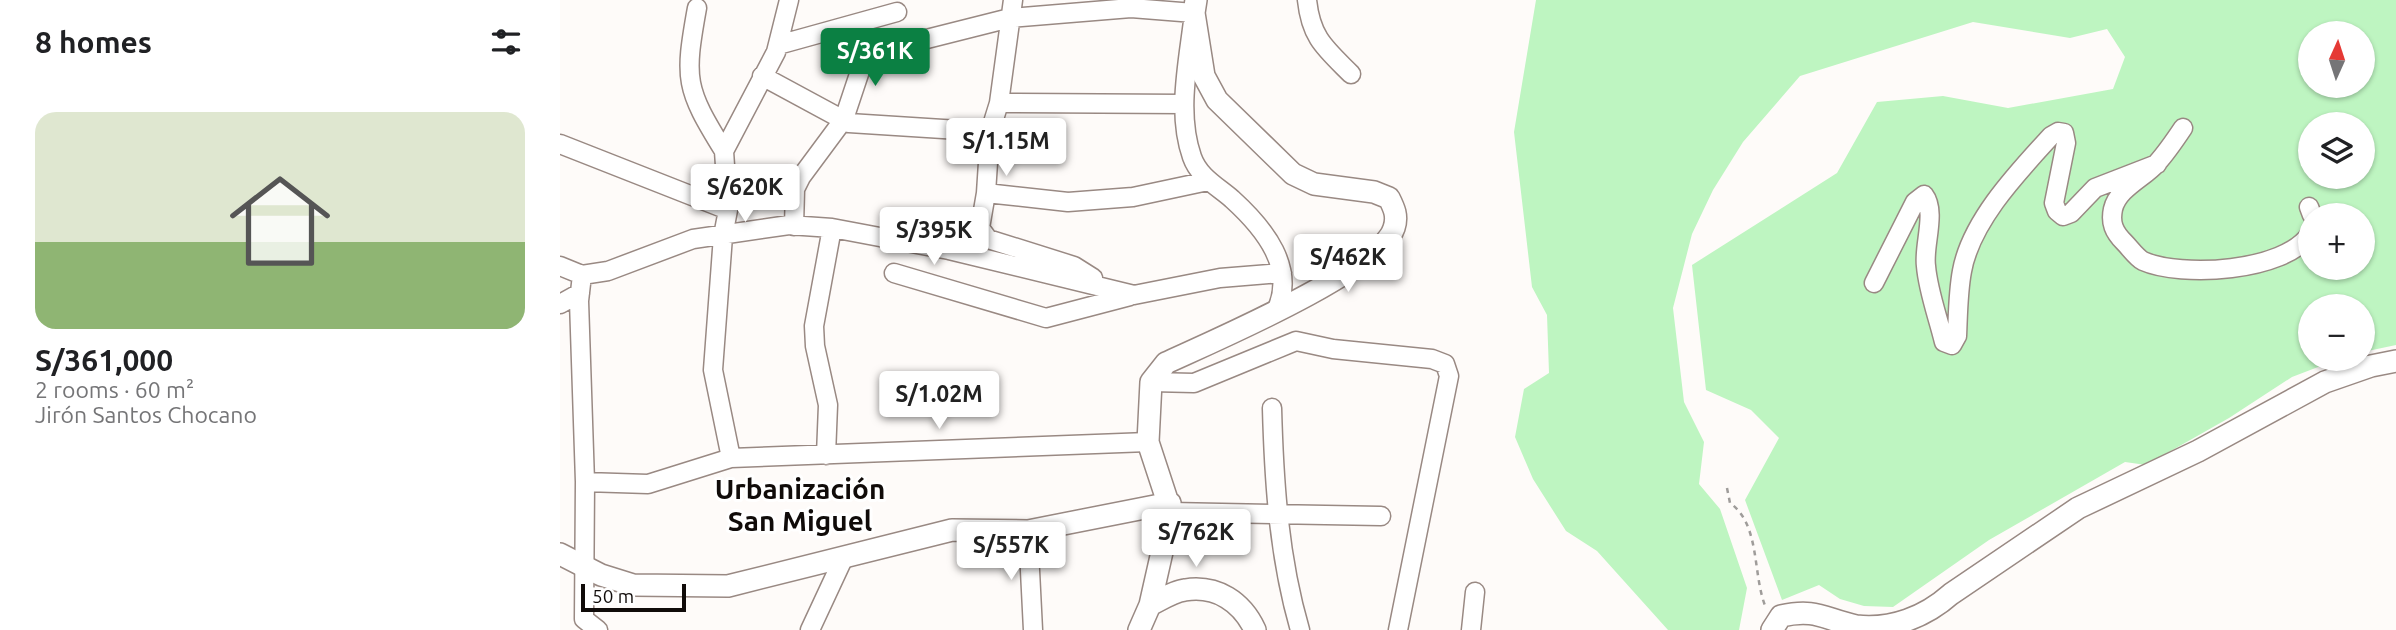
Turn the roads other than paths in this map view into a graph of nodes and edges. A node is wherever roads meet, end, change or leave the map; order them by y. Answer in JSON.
{"nodes":[{"id":1,"x":789,"y":0,"type":"edge"},
{"id":2,"x":1307,"y":0,"type":"edge"},
{"id":3,"x":1195,"y":7,"type":"edge"},
{"id":4,"x":697,"y":8,"type":"dead end"},
{"id":5,"x":1012,"y":9,"type":"edge"},
{"id":6,"x":897,"y":12,"type":"dead end"},
{"id":7,"x":778,"y":45,"type":"junction"},
{"id":8,"x":1351,"y":74,"type":"dead end"},
{"id":9,"x":762,"y":76,"type":"junction"},
{"id":10,"x":999,"y":103,"type":"junction"},
{"id":11,"x":1184,"y":104,"type":"junction"},
{"id":12,"x":844,"y":120,"type":"junction"},
{"id":13,"x":2183,"y":128,"type":"dead end"},
{"id":14,"x":990,"y":132,"type":"junction"},
{"id":15,"x":560,"y":144,"type":"edge"},
{"id":16,"x":724,"y":151,"type":"junction"},
{"id":17,"x":2157,"y":164,"type":"junction"},
{"id":18,"x":1208,"y":181,"type":"junction"},
{"id":19,"x":986,"y":193,"type":"junction"},
{"id":20,"x":728,"y":210,"type":"junction"},
{"id":21,"x":910,"y":220,"type":"dead end"},
{"id":22,"x":794,"y":226,"type":"junction"},
{"id":23,"x":832,"y":228,"type":"junction"},
{"id":24,"x":980,"y":228,"type":"junction"},
{"id":25,"x":723,"y":236,"type":"junction"},
{"id":26,"x":2298,"y":247,"type":"edge"},
{"id":27,"x":560,"y":266,"type":"edge"},
{"id":28,"x":894,"y":273,"type":"dead end"},
{"id":29,"x":1282,"y":273,"type":"junction"},
{"id":30,"x":582,"y":275,"type":"junction"},
{"id":31,"x":1874,"y":283,"type":"dead end"},
{"id":32,"x":1111,"y":289,"type":"junction"},
{"id":33,"x":580,"y":293,"type":"junction"},
{"id":34,"x":1134,"y":295,"type":"junction"},
{"id":35,"x":560,"y":304,"type":"edge"},
{"id":36,"x":1275,"y":313,"type":"junction"},
{"id":37,"x":2396,"y":361,"type":"edge"},
{"id":38,"x":1151,"y":382,"type":"junction"},
{"id":39,"x":1272,"y":408,"type":"dead end"},
{"id":40,"x":1148,"y":442,"type":"junction"},
{"id":41,"x":826,"y":455,"type":"junction"},
{"id":42,"x":731,"y":458,"type":"junction"},
{"id":43,"x":585,"y":482,"type":"junction"},
{"id":44,"x":1171,"y":507,"type":"junction"},
{"id":45,"x":1278,"y":514,"type":"junction"},
{"id":46,"x":1381,"y":516,"type":"dead end"},
{"id":47,"x":1028,"y":531,"type":"junction"},
{"id":48,"x":560,"y":554,"type":"edge"},
{"id":49,"x":844,"y":557,"type":"junction"},
{"id":50,"x":582,"y":566,"type":"junction"},
{"id":51,"x":1475,"y":592,"type":"dead end"},
{"id":52,"x":1150,"y":605,"type":"junction"},
{"id":53,"x":1777,"y":623,"type":"edge"},
{"id":54,"x":591,"y":626,"type":"edge"},
{"id":55,"x":810,"y":630,"type":"edge"},
{"id":56,"x":1033,"y":630,"type":"edge"},
{"id":57,"x":1139,"y":630,"type":"edge"},
{"id":58,"x":1255,"y":630,"type":"edge"},
{"id":59,"x":1300,"y":630,"type":"edge"},
{"id":60,"x":1398,"y":630,"type":"edge"},
{"id":61,"x":1471,"y":630,"type":"edge"}],
"edges":[{"from":1,"to":7,"type":"street"},
{"from":2,"to":8,"type":"street"},
{"from":3,"to":5,"type":"street"},
{"from":3,"to":11,"type":"street"},
{"from":3,"to":36,"type":"main road"},
{"from":4,"to":16,"type":"street"},
{"from":5,"to":10,"type":"street"},
{"from":5,"to":12,"type":"street"},
{"from":6,"to":7,"type":"street"},
{"from":7,"to":9,"type":"street"},
{"from":9,"to":12,"type":"street"},
{"from":9,"to":16,"type":"street"},
{"from":10,"to":11,"type":"street"},
{"from":10,"to":14,"type":"street"},
{"from":11,"to":18,"type":"street"},
{"from":12,"to":14,"type":"street"},
{"from":12,"to":22,"type":"street"},
{"from":13,"to":17,"type":"street"},
{"from":14,"to":19,"type":"street"},
{"from":15,"to":20,"type":"street"},
{"from":16,"to":20,"type":"street"},
{"from":17,"to":26,"type":"street"},
{"from":17,"to":31,"type":"street"},
{"from":18,"to":19,"type":"street"},
{"from":18,"to":29,"type":"street"},
{"from":19,"to":24,"type":"street"},
{"from":20,"to":25,"type":"street"},
{"from":21,"to":24,"type":"street"},
{"from":22,"to":23,"type":"street"},
{"from":22,"to":25,"type":"street"},
{"from":23,"to":32,"type":"street"},
{"from":23,"to":41,"type":"street"},
{"from":24,"to":32,"type":"street"},
{"from":25,"to":30,"type":"street"},
{"from":25,"to":42,"type":"street"},
{"from":27,"to":30,"type":"street"},
{"from":28,"to":34,"type":"street"},
{"from":29,"to":34,"type":"street"},
{"from":29,"to":36,"type":"street"},
{"from":30,"to":33,"type":"street"},
{"from":32,"to":34,"type":"street"},
{"from":33,"to":35,"type":"street"},
{"from":33,"to":43,"type":"street"},
{"from":36,"to":38,"type":"main road"},
{"from":37,"to":53,"type":"main road"},
{"from":38,"to":40,"type":"main road"},
{"from":38,"to":60,"type":"street"},
{"from":39,"to":45,"type":"street"},
{"from":40,"to":41,"type":"street"},
{"from":40,"to":44,"type":"main road"},
{"from":41,"to":42,"type":"street"},
{"from":42,"to":43,"type":"street"},
{"from":43,"to":50,"type":"street"},
{"from":44,"to":45,"type":"street"},
{"from":44,"to":47,"type":"main road"},
{"from":44,"to":52,"type":"main road"},
{"from":45,"to":46,"type":"street"},
{"from":45,"to":59,"type":"street"},
{"from":47,"to":49,"type":"main road"},
{"from":47,"to":56,"type":"street"},
{"from":48,"to":50,"type":"main road"},
{"from":49,"to":50,"type":"main road"},
{"from":49,"to":55,"type":"street"},
{"from":50,"to":54,"type":"street"},
{"from":51,"to":61,"type":"street"},
{"from":52,"to":57,"type":"main road"},
{"from":52,"to":58,"type":"main road"}]}
